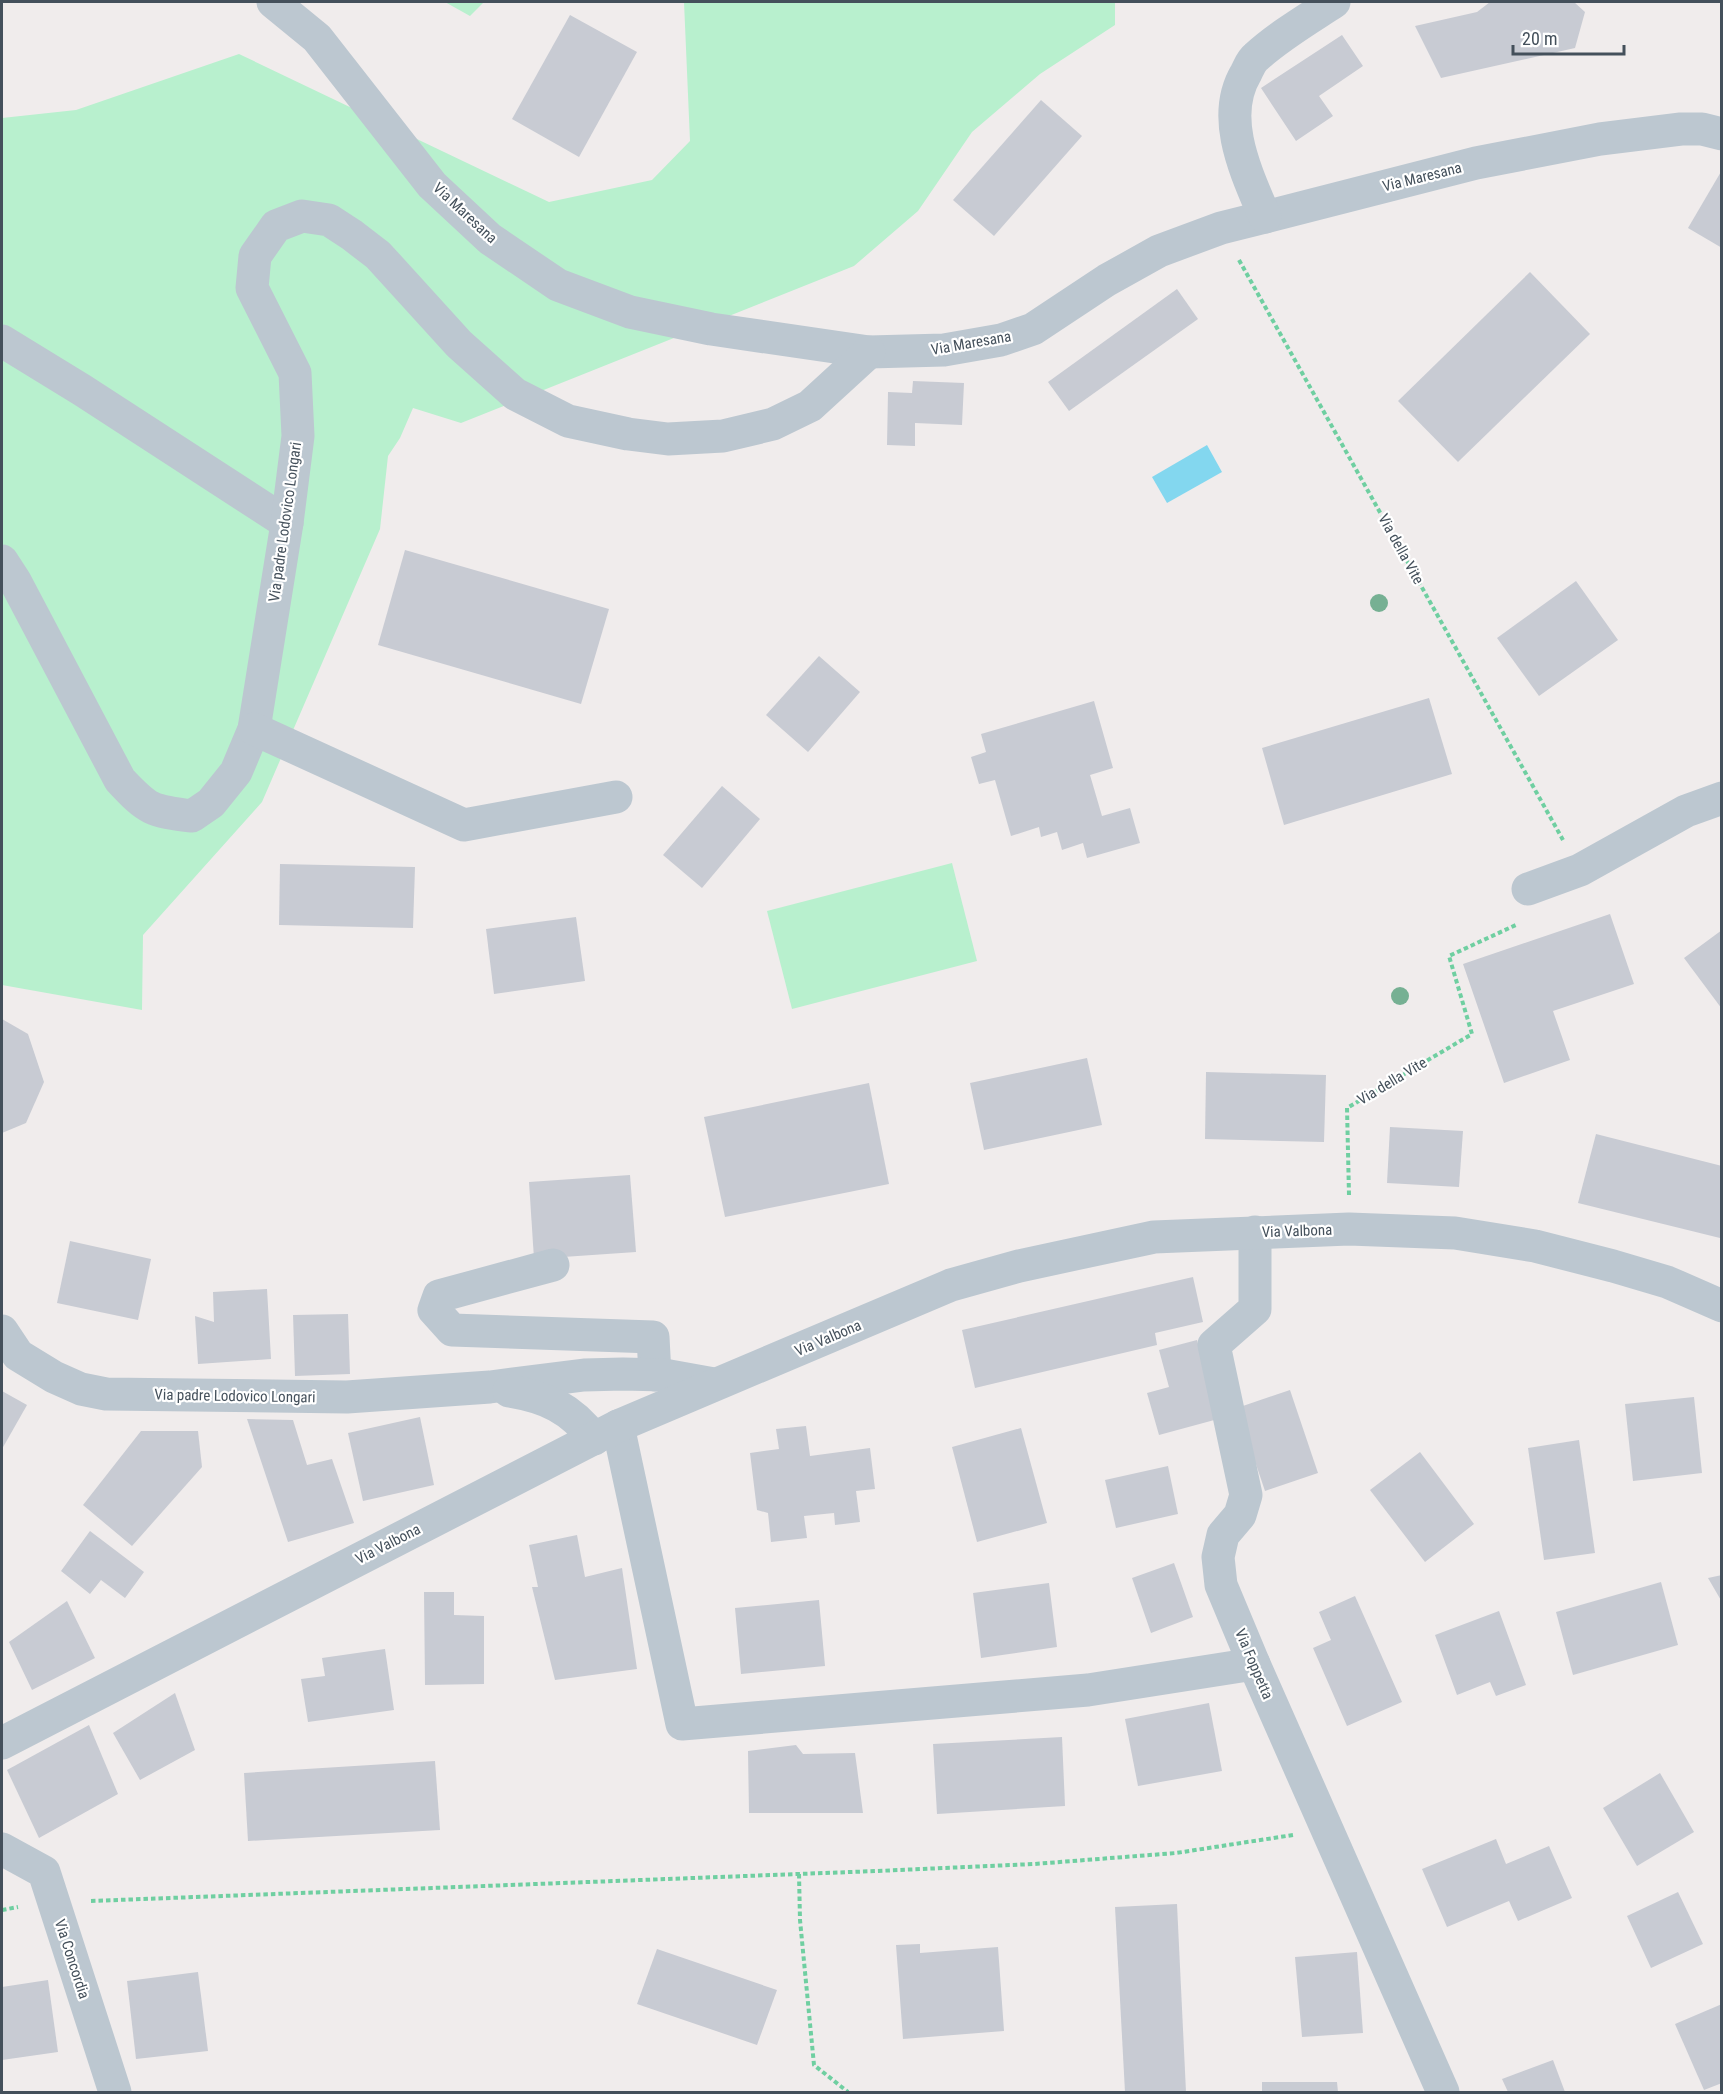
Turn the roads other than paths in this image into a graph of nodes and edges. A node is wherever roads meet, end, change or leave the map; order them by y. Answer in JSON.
{"nodes":[{"id":1,"x":273,"y":2,"type":"edge"},
{"id":2,"x":1334,"y":2,"type":"edge"},
{"id":3,"x":1722,"y":134,"type":"edge"},
{"id":4,"x":1265,"y":217,"type":"junction"},
{"id":5,"x":2,"y":341,"type":"edge"},
{"id":6,"x":869,"y":352,"type":"junction"},
{"id":7,"x":287,"y":523,"type":"junction"},
{"id":8,"x":2,"y":561,"type":"edge"},
{"id":9,"x":254,"y":729,"type":"junction"},
{"id":10,"x":616,"y":797,"type":"dead end"},
{"id":11,"x":1722,"y":798,"type":"edge"},
{"id":12,"x":1528,"y":889,"type":"dead end"},
{"id":13,"x":1255,"y":1232,"type":"junction"},
{"id":14,"x":553,"y":1265,"type":"dead end"},
{"id":15,"x":1722,"y":1306,"type":"edge"},
{"id":16,"x":2,"y":1331,"type":"edge"},
{"id":17,"x":655,"y":1375,"type":"junction"},
{"id":18,"x":714,"y":1384,"type":"junction"},
{"id":19,"x":490,"y":1387,"type":"junction"},
{"id":20,"x":606,"y":1432,"type":"junction"},
{"id":21,"x":1254,"y":1664,"type":"junction"},
{"id":22,"x":2,"y":1743,"type":"edge"},
{"id":23,"x":2,"y":1849,"type":"edge"},
{"id":24,"x":115,"y":2092,"type":"edge"},
{"id":25,"x":1443,"y":2092,"type":"edge"}],
"edges":[{"from":1,"to":6,"type":"street","name":"Via Maresana"},
{"from":2,"to":4,"type":"street"},
{"from":3,"to":4,"type":"street","name":"Via Maresana"},
{"from":4,"to":6,"type":"street","name":"Via Maresana"},
{"from":5,"to":7,"type":"street"},
{"from":6,"to":7,"type":"street","name":"Via padre Lodovico Longari"},
{"from":7,"to":9,"type":"street","name":"Via padre Lodovico Longari"},
{"from":8,"to":9,"type":"street","name":"Via padre Lodovico Longari"},
{"from":9,"to":10,"type":"street"},
{"from":11,"to":12,"type":"street"},
{"from":13,"to":15,"type":"street","name":"Via Valbona"},
{"from":13,"to":18,"type":"street","name":"Via Valbona"},
{"from":13,"to":21,"type":"street","name":"Via Foppetta"},
{"from":14,"to":17,"type":"street"},
{"from":16,"to":19,"type":"street","name":"Via padre Lodovico Longari"},
{"from":17,"to":18,"type":"street","name":"Via padre Lodovico Longari"},
{"from":17,"to":19,"type":"street","name":"Via padre Lodovico Longari"},
{"from":18,"to":20,"type":"street","name":"Via Valbona"},
{"from":19,"to":20,"type":"street","name":"Via padre Lodovico Longari"},
{"from":20,"to":21,"type":"street"},
{"from":20,"to":22,"type":"street","name":"Via Valbona"},
{"from":21,"to":25,"type":"street","name":"Via Foppetta"},
{"from":23,"to":24,"type":"street","name":"Via Concordia"}]}
